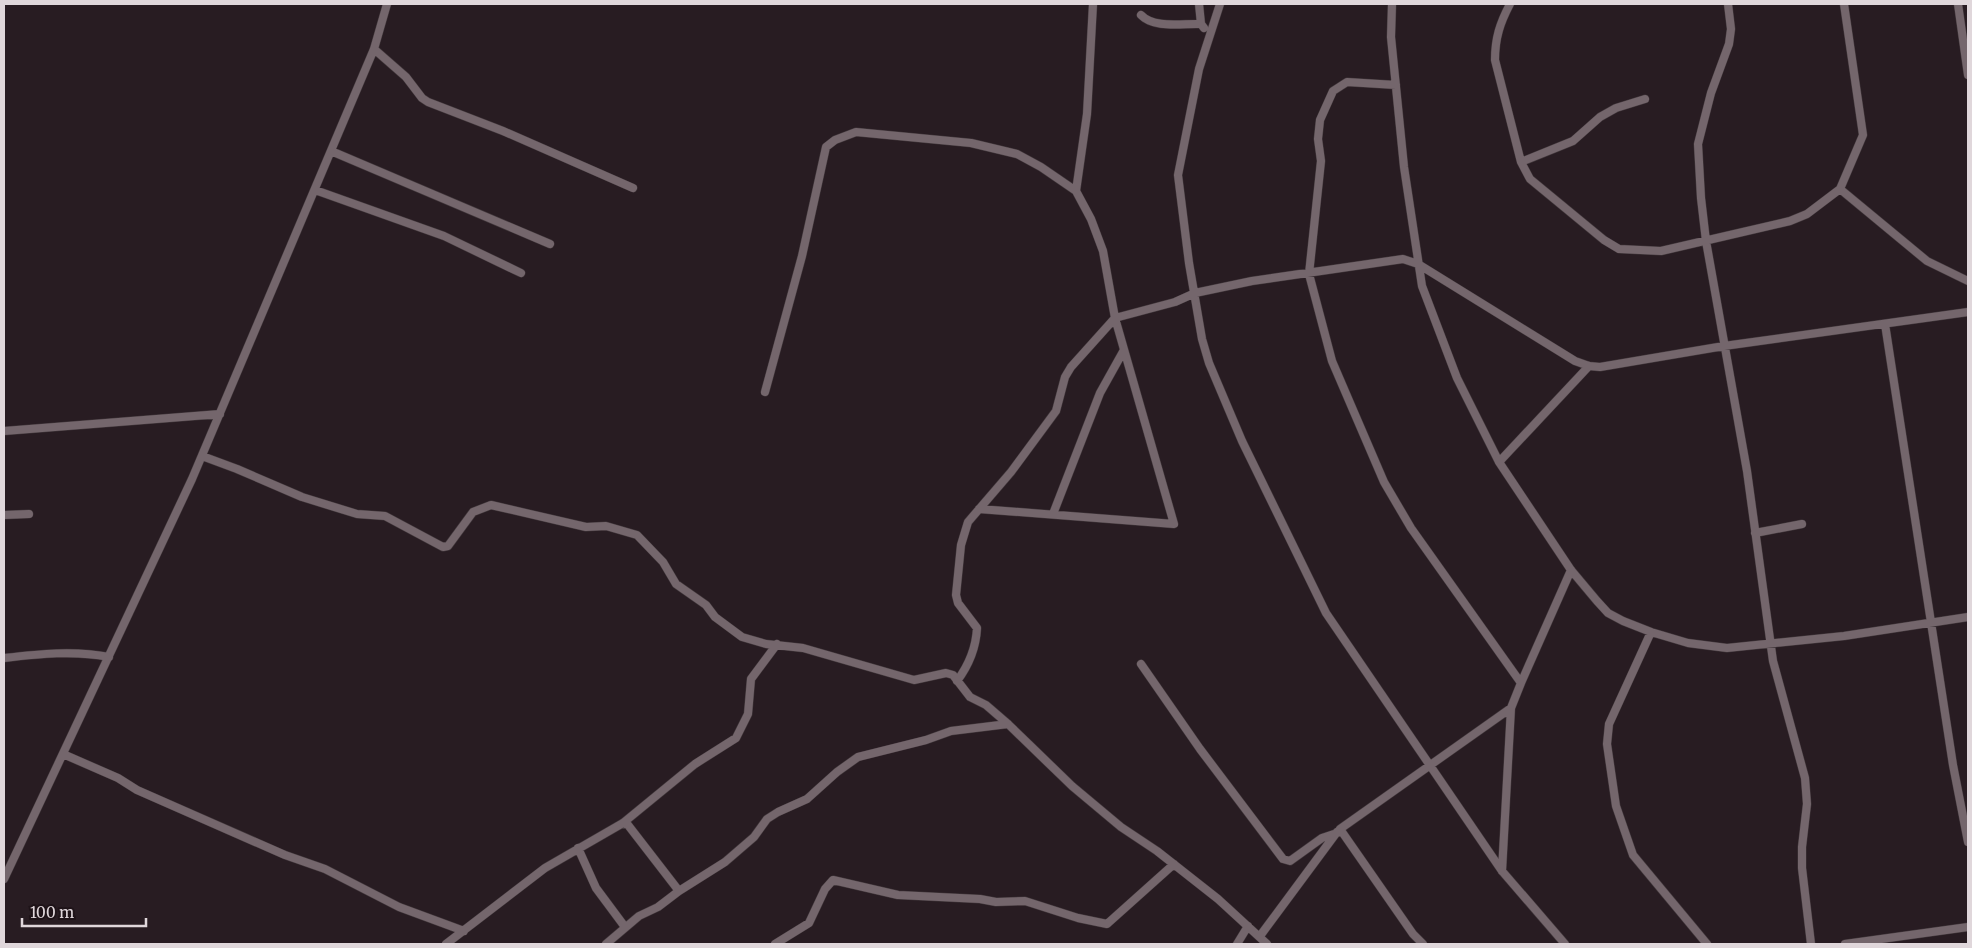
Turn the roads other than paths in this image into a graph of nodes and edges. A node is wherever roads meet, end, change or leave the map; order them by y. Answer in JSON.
{"nodes":[{"id":1,"x":387,"y":4,"type":"edge"},
{"id":2,"x":1093,"y":4,"type":"edge"},
{"id":3,"x":1199,"y":4,"type":"edge"},
{"id":4,"x":1220,"y":4,"type":"edge"},
{"id":5,"x":1392,"y":4,"type":"edge"},
{"id":6,"x":1510,"y":4,"type":"edge"},
{"id":7,"x":1728,"y":4,"type":"edge"},
{"id":8,"x":1844,"y":4,"type":"edge"},
{"id":9,"x":1958,"y":4,"type":"edge"},
{"id":10,"x":1141,"y":15,"type":"dead end"},
{"id":11,"x":1201,"y":24,"type":"junction"},
{"id":12,"x":1210,"y":31,"type":"junction"},
{"id":13,"x":374,"y":48,"type":"junction"},
{"id":14,"x":1968,"y":75,"type":"edge"},
{"id":15,"x":1396,"y":85,"type":"junction"},
{"id":16,"x":1645,"y":99,"type":"dead end"},
{"id":17,"x":331,"y":151,"type":"junction"},
{"id":18,"x":1521,"y":162,"type":"junction"},
{"id":19,"x":633,"y":188,"type":"dead end"},
{"id":20,"x":1840,"y":189,"type":"junction"},
{"id":21,"x":315,"y":190,"type":"junction"},
{"id":22,"x":1076,"y":192,"type":"junction"},
{"id":23,"x":1706,"y":241,"type":"junction"},
{"id":24,"x":550,"y":244,"type":"dead end"},
{"id":25,"x":1418,"y":264,"type":"junction"},
{"id":26,"x":520,"y":273,"type":"dead end"},
{"id":27,"x":1308,"y":274,"type":"junction"},
{"id":28,"x":1968,"y":281,"type":"edge"},
{"id":29,"x":1195,"y":293,"type":"junction"},
{"id":30,"x":1968,"y":312,"type":"edge"},
{"id":31,"x":1114,"y":318,"type":"junction"},
{"id":32,"x":1885,"y":324,"type":"junction"},
{"id":33,"x":1724,"y":346,"type":"junction"},
{"id":34,"x":1124,"y":350,"type":"junction"},
{"id":35,"x":1589,"y":366,"type":"junction"},
{"id":36,"x":765,"y":392,"type":"dead end"},
{"id":37,"x":220,"y":414,"type":"junction"},
{"id":38,"x":4,"y":431,"type":"edge"},
{"id":39,"x":202,"y":456,"type":"junction"},
{"id":40,"x":1499,"y":462,"type":"junction"},
{"id":41,"x":979,"y":509,"type":"junction"},
{"id":42,"x":29,"y":514,"type":"dead end"},
{"id":43,"x":1053,"y":514,"type":"junction"},
{"id":44,"x":4,"y":515,"type":"edge"},
{"id":45,"x":1802,"y":524,"type":"dead end"},
{"id":46,"x":1755,"y":533,"type":"junction"},
{"id":47,"x":1571,"y":570,"type":"junction"},
{"id":48,"x":1968,"y":617,"type":"edge"},
{"id":49,"x":1932,"y":623,"type":"junction"},
{"id":50,"x":1651,"y":632,"type":"junction"},
{"id":51,"x":1771,"y":642,"type":"junction"},
{"id":52,"x":777,"y":644,"type":"junction"},
{"id":53,"x":109,"y":657,"type":"junction"},
{"id":54,"x":4,"y":658,"type":"edge"},
{"id":55,"x":1142,"y":664,"type":"dead end"},
{"id":56,"x":958,"y":681,"type":"junction"},
{"id":57,"x":1521,"y":683,"type":"junction"},
{"id":58,"x":1511,"y":708,"type":"junction"},
{"id":59,"x":1008,"y":724,"type":"junction"},
{"id":60,"x":63,"y":754,"type":"junction"},
{"id":61,"x":1430,"y":767,"type":"junction"},
{"id":62,"x":623,"y":822,"type":"junction"},
{"id":63,"x":1339,"y":831,"type":"junction"},
{"id":64,"x":1968,"y":842,"type":"edge"},
{"id":65,"x":578,"y":848,"type":"junction"},
{"id":66,"x":1174,"y":864,"type":"junction"},
{"id":67,"x":1502,"y":870,"type":"junction"},
{"id":68,"x":4,"y":879,"type":"edge"},
{"id":69,"x":679,"y":891,"type":"junction"},
{"id":70,"x":1248,"y":926,"type":"junction"},
{"id":71,"x":625,"y":927,"type":"junction"},
{"id":72,"x":1968,"y":927,"type":"edge"},
{"id":73,"x":464,"y":931,"type":"junction"},
{"id":74,"x":1260,"y":936,"type":"junction"},
{"id":75,"x":446,"y":944,"type":"edge"},
{"id":76,"x":606,"y":944,"type":"edge"},
{"id":77,"x":775,"y":944,"type":"edge"},
{"id":78,"x":1237,"y":944,"type":"edge"},
{"id":79,"x":1267,"y":944,"type":"edge"},
{"id":80,"x":1422,"y":944,"type":"edge"},
{"id":81,"x":1565,"y":944,"type":"edge"},
{"id":82,"x":1707,"y":944,"type":"edge"},
{"id":83,"x":1811,"y":944,"type":"edge"},
{"id":84,"x":1846,"y":944,"type":"edge"}],
"edges":[{"from":1,"to":13,"type":"street"},
{"from":2,"to":22,"type":"street"},
{"from":3,"to":11,"type":"street"},
{"from":4,"to":12,"type":"street"},
{"from":5,"to":15,"type":"street"},
{"from":6,"to":18,"type":"street"},
{"from":7,"to":23,"type":"street"},
{"from":8,"to":20,"type":"street"},
{"from":9,"to":14,"type":"street"},
{"from":10,"to":11,"type":"street"},
{"from":11,"to":12,"type":"street"},
{"from":12,"to":29,"type":"street"},
{"from":13,"to":17,"type":"street"},
{"from":13,"to":19,"type":"street"},
{"from":15,"to":25,"type":"street"},
{"from":15,"to":27,"type":"street"},
{"from":16,"to":18,"type":"street"},
{"from":17,"to":21,"type":"street"},
{"from":17,"to":24,"type":"street"},
{"from":18,"to":23,"type":"street"},
{"from":20,"to":23,"type":"street"},
{"from":20,"to":28,"type":"street"},
{"from":21,"to":26,"type":"street"},
{"from":21,"to":37,"type":"street"},
{"from":22,"to":31,"type":"street"},
{"from":22,"to":36,"type":"street"},
{"from":23,"to":33,"type":"street"},
{"from":25,"to":27,"type":"street"},
{"from":25,"to":35,"type":"street"},
{"from":25,"to":40,"type":"street"},
{"from":27,"to":29,"type":"street"},
{"from":27,"to":57,"type":"street"},
{"from":29,"to":31,"type":"street"},
{"from":29,"to":61,"type":"street"},
{"from":30,"to":32,"type":"street"},
{"from":31,"to":34,"type":"street"},
{"from":31,"to":41,"type":"street"},
{"from":32,"to":33,"type":"street"},
{"from":32,"to":49,"type":"street"},
{"from":33,"to":35,"type":"street"},
{"from":33,"to":46,"type":"street"},
{"from":34,"to":43,"type":"street"},
{"from":34,"to":43,"type":"street"},
{"from":35,"to":40,"type":"street"},
{"from":37,"to":38,"type":"street"},
{"from":37,"to":39,"type":"street"},
{"from":39,"to":52,"type":"street"},
{"from":39,"to":53,"type":"street"},
{"from":40,"to":47,"type":"street"},
{"from":41,"to":43,"type":"street"},
{"from":41,"to":56,"type":"street"},
{"from":42,"to":44,"type":"street"},
{"from":45,"to":46,"type":"street"},
{"from":46,"to":51,"type":"street"},
{"from":47,"to":50,"type":"street"},
{"from":47,"to":57,"type":"street"},
{"from":48,"to":49,"type":"street"},
{"from":49,"to":51,"type":"street"},
{"from":49,"to":64,"type":"street"},
{"from":50,"to":51,"type":"street"},
{"from":50,"to":82,"type":"street"},
{"from":51,"to":83,"type":"street"},
{"from":52,"to":56,"type":"street"},
{"from":52,"to":62,"type":"street"},
{"from":53,"to":54,"type":"street"},
{"from":53,"to":60,"type":"street"},
{"from":55,"to":63,"type":"street"},
{"from":56,"to":59,"type":"street"},
{"from":57,"to":58,"type":"street"},
{"from":58,"to":61,"type":"street"},
{"from":58,"to":67,"type":"street"},
{"from":59,"to":66,"type":"street"},
{"from":59,"to":69,"type":"street"},
{"from":60,"to":68,"type":"street"},
{"from":60,"to":73,"type":"street"},
{"from":61,"to":63,"type":"street"},
{"from":61,"to":67,"type":"street"},
{"from":62,"to":65,"type":"street"},
{"from":62,"to":69,"type":"street"},
{"from":63,"to":74,"type":"street"},
{"from":63,"to":80,"type":"street"},
{"from":65,"to":71,"type":"street"},
{"from":65,"to":73,"type":"street"},
{"from":66,"to":70,"type":"street"},
{"from":66,"to":77,"type":"street"},
{"from":67,"to":81,"type":"street"},
{"from":69,"to":71,"type":"street"},
{"from":70,"to":74,"type":"street"},
{"from":70,"to":78,"type":"street"},
{"from":71,"to":76,"type":"street"},
{"from":72,"to":84,"type":"street"},
{"from":73,"to":75,"type":"street"},
{"from":74,"to":79,"type":"street"}]}
